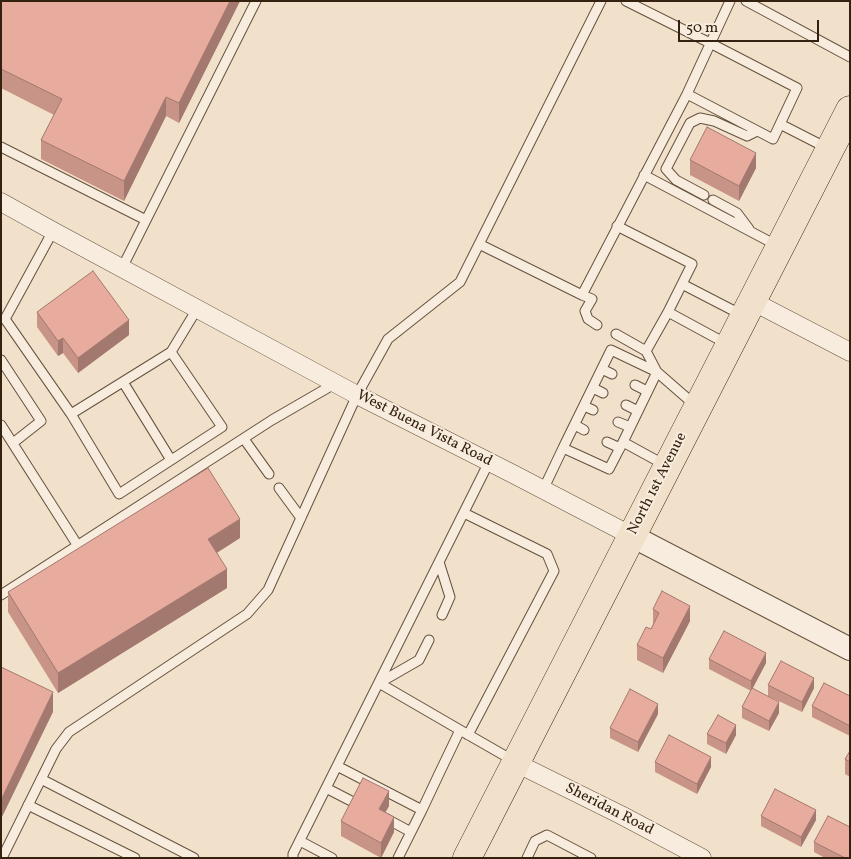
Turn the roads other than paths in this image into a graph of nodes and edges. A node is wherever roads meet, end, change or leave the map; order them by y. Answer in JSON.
{"nodes":[{"id":1,"x":256,"y":1,"type":"edge"},
{"id":2,"x":601,"y":1,"type":"edge"},
{"id":3,"x":626,"y":1,"type":"edge"},
{"id":4,"x":730,"y":1,"type":"edge"},
{"id":5,"x":746,"y":1,"type":"edge"},
{"id":6,"x":710,"y":43,"type":"junction"},
{"id":7,"x":850,"y":58,"type":"edge"},
{"id":8,"x":687,"y":94,"type":"junction"},
{"id":9,"x":850,"y":110,"type":"edge"},
{"id":10,"x":780,"y":124,"type":"junction"},
{"id":11,"x":758,"y":131,"type":"junction"},
{"id":12,"x":1,"y":147,"type":"edge"},
{"id":13,"x":830,"y":150,"type":"junction"},
{"id":14,"x":644,"y":175,"type":"junction"},
{"id":15,"x":1,"y":202,"type":"edge"},
{"id":16,"x":146,"y":220,"type":"junction"},
{"id":17,"x":617,"y":226,"type":"junction"},
{"id":18,"x":53,"y":232,"type":"junction"},
{"id":19,"x":751,"y":232,"type":"junction"},
{"id":20,"x":479,"y":244,"type":"junction"},
{"id":21,"x":780,"y":247,"type":"junction"},
{"id":22,"x":122,"y":268,"type":"junction"},
{"id":23,"x":682,"y":284,"type":"junction"},
{"id":24,"x":582,"y":295,"type":"junction"},
{"id":25,"x":197,"y":309,"type":"junction"},
{"id":26,"x":748,"y":309,"type":"junction"},
{"id":27,"x":668,"y":312,"type":"junction"},
{"id":28,"x":597,"y":324,"type":"dead end"},
{"id":29,"x":616,"y":334,"type":"dead end"},
{"id":30,"x":729,"y":346,"type":"junction"},
{"id":31,"x":171,"y":352,"type":"junction"},
{"id":32,"x":646,"y":352,"type":"junction"},
{"id":33,"x":850,"y":352,"type":"edge"},
{"id":34,"x":1,"y":360,"type":"edge"},
{"id":35,"x":602,"y":369,"type":"junction"},
{"id":36,"x":657,"y":372,"type":"junction"},
{"id":37,"x":612,"y":374,"type":"dead end"},
{"id":38,"x":123,"y":382,"type":"junction"},
{"id":39,"x":336,"y":384,"type":"junction"},
{"id":40,"x":635,"y":385,"type":"dead end"},
{"id":41,"x":593,"y":388,"type":"junction"},
{"id":42,"x":648,"y":391,"type":"junction"},
{"id":43,"x":603,"y":393,"type":"dead end"},
{"id":44,"x":357,"y":395,"type":"junction"},
{"id":45,"x":626,"y":405,"type":"dead end"},
{"id":46,"x":584,"y":406,"type":"junction"},
{"id":47,"x":698,"y":407,"type":"junction"},
{"id":48,"x":593,"y":410,"type":"dead end"},
{"id":49,"x":638,"y":411,"type":"junction"},
{"id":50,"x":72,"y":414,"type":"junction"},
{"id":51,"x":618,"y":422,"type":"dead end"},
{"id":52,"x":1,"y":425,"type":"edge"},
{"id":53,"x":575,"y":425,"type":"junction"},
{"id":54,"x":630,"y":427,"type":"junction"},
{"id":55,"x":584,"y":430,"type":"dead end"},
{"id":56,"x":244,"y":439,"type":"junction"},
{"id":57,"x":607,"y":442,"type":"dead end"},
{"id":58,"x":13,"y":443,"type":"junction"},
{"id":59,"x":621,"y":445,"type":"junction"},
{"id":60,"x":563,"y":448,"type":"junction"},
{"id":61,"x":171,"y":460,"type":"junction"},
{"id":62,"x":490,"y":462,"type":"junction"},
{"id":63,"x":667,"y":467,"type":"junction"},
{"id":64,"x":269,"y":474,"type":"dead end"},
{"id":65,"x":280,"y":488,"type":"dead end"},
{"id":66,"x":543,"y":490,"type":"junction"},
{"id":67,"x":464,"y":513,"type":"junction"},
{"id":68,"x":302,"y":518,"type":"junction"},
{"id":69,"x":632,"y":536,"type":"junction"},
{"id":70,"x":78,"y":546,"type":"junction"},
{"id":71,"x":439,"y":562,"type":"junction"},
{"id":72,"x":1,"y":595,"type":"edge"},
{"id":73,"x":442,"y":614,"type":"dead end"},
{"id":74,"x":429,"y":640,"type":"dead end"},
{"id":75,"x":850,"y":649,"type":"edge"},
{"id":76,"x":379,"y":683,"type":"junction"},
{"id":77,"x":464,"y":732,"type":"junction"},
{"id":78,"x":516,"y":762,"type":"junction"},
{"id":79,"x":337,"y":766,"type":"junction"},
{"id":80,"x":41,"y":779,"type":"junction"},
{"id":81,"x":326,"y":788,"type":"junction"},
{"id":82,"x":357,"y":804,"type":"edge"},
{"id":83,"x":28,"y":805,"type":"junction"},
{"id":84,"x":422,"y":810,"type":"junction"},
{"id":85,"x":383,"y":817,"type":"edge"},
{"id":86,"x":411,"y":832,"type":"junction"},
{"id":87,"x":300,"y":841,"type":"junction"},
{"id":88,"x":2,"y":858,"type":"edge"},
{"id":89,"x":134,"y":858,"type":"edge"},
{"id":90,"x":194,"y":858,"type":"edge"},
{"id":91,"x":293,"y":858,"type":"edge"},
{"id":92,"x":332,"y":858,"type":"edge"},
{"id":93,"x":398,"y":858,"type":"edge"},
{"id":94,"x":467,"y":858,"type":"edge"},
{"id":95,"x":527,"y":858,"type":"edge"},
{"id":96,"x":592,"y":858,"type":"edge"},
{"id":97,"x":702,"y":858,"type":"edge"}],
"edges":[{"from":1,"to":16,"type":"lane"},
{"from":2,"to":20,"type":"lane"},
{"from":3,"to":6,"type":"lane"},
{"from":4,"to":6,"type":"lane"},
{"from":5,"to":7,"type":"lane"},
{"from":6,"to":8,"type":"lane"},
{"from":6,"to":10,"type":"lane"},
{"from":8,"to":11,"type":"lane"},
{"from":8,"to":14,"type":"lane"},
{"from":9,"to":13,"type":"main road","name":"North 1st Avenue"},
{"from":10,"to":11,"type":"lane"},
{"from":10,"to":13,"type":"lane"},
{"from":11,"to":19,"type":"lane"},
{"from":12,"to":16,"type":"lane"},
{"from":13,"to":21,"type":"main road","name":"North 1st Avenue"},
{"from":14,"to":17,"type":"lane"},
{"from":14,"to":19,"type":"lane"},
{"from":15,"to":18,"type":"street","name":"West Buena Vista Road"},
{"from":16,"to":22,"type":"lane"},
{"from":17,"to":23,"type":"lane"},
{"from":17,"to":24,"type":"lane"},
{"from":18,"to":22,"type":"street","name":"West Buena Vista Road"},
{"from":18,"to":50,"type":"lane"},
{"from":19,"to":21,"type":"lane"},
{"from":20,"to":24,"type":"lane"},
{"from":20,"to":44,"type":"lane"},
{"from":21,"to":26,"type":"main road","name":"North 1st Avenue"},
{"from":22,"to":25,"type":"street","name":"West Buena Vista Road"},
{"from":23,"to":26,"type":"lane"},
{"from":23,"to":27,"type":"lane"},
{"from":24,"to":28,"type":"lane"},
{"from":25,"to":31,"type":"lane"},
{"from":25,"to":39,"type":"street","name":"West Buena Vista Road"},
{"from":26,"to":30,"type":"main road","name":"North 1st Avenue"},
{"from":26,"to":33,"type":"street"},
{"from":27,"to":30,"type":"lane"},
{"from":27,"to":32,"type":"lane"},
{"from":29,"to":32,"type":"lane"},
{"from":30,"to":47,"type":"main road","name":"North 1st Avenue"},
{"from":31,"to":38,"type":"lane"},
{"from":31,"to":61,"type":"lane"},
{"from":32,"to":36,"type":"lane"},
{"from":34,"to":58,"type":"lane"},
{"from":35,"to":36,"type":"lane"},
{"from":35,"to":37,"type":"lane"},
{"from":35,"to":41,"type":"lane"},
{"from":36,"to":42,"type":"lane"},
{"from":36,"to":47,"type":"lane"},
{"from":38,"to":50,"type":"lane"},
{"from":38,"to":61,"type":"lane"},
{"from":39,"to":44,"type":"street","name":"West Buena Vista Road"},
{"from":39,"to":56,"type":"lane"},
{"from":40,"to":42,"type":"lane"},
{"from":41,"to":43,"type":"lane"},
{"from":41,"to":46,"type":"lane"},
{"from":42,"to":49,"type":"lane"},
{"from":44,"to":62,"type":"street","name":"West Buena Vista Road"},
{"from":44,"to":68,"type":"lane"},
{"from":45,"to":49,"type":"lane"},
{"from":46,"to":48,"type":"lane"},
{"from":46,"to":53,"type":"lane"},
{"from":47,"to":63,"type":"main road","name":"North 1st Avenue"},
{"from":49,"to":54,"type":"lane"},
{"from":50,"to":61,"type":"lane"},
{"from":51,"to":54,"type":"lane"},
{"from":52,"to":58,"type":"lane"},
{"from":53,"to":55,"type":"lane"},
{"from":53,"to":60,"type":"lane"},
{"from":54,"to":59,"type":"lane"},
{"from":56,"to":64,"type":"lane"},
{"from":56,"to":70,"type":"lane"},
{"from":57,"to":59,"type":"lane"},
{"from":58,"to":70,"type":"lane"},
{"from":59,"to":60,"type":"lane"},
{"from":59,"to":63,"type":"lane"},
{"from":60,"to":66,"type":"lane"},
{"from":62,"to":66,"type":"street","name":"West Buena Vista Road"},
{"from":62,"to":67,"type":"lane"},
{"from":63,"to":69,"type":"main road","name":"North 1st Avenue"},
{"from":65,"to":68,"type":"lane"},
{"from":66,"to":69,"type":"street","name":"West Buena Vista Road"},
{"from":67,"to":71,"type":"lane"},
{"from":67,"to":77,"type":"lane"},
{"from":68,"to":80,"type":"lane"},
{"from":69,"to":75,"type":"street","name":"West Buena Vista Road"},
{"from":69,"to":78,"type":"main road","name":"North 1st Avenue"},
{"from":70,"to":72,"type":"lane"},
{"from":71,"to":73,"type":"lane"},
{"from":71,"to":76,"type":"lane"},
{"from":74,"to":76,"type":"lane"},
{"from":76,"to":77,"type":"lane"},
{"from":76,"to":79,"type":"lane"},
{"from":77,"to":78,"type":"lane"},
{"from":77,"to":84,"type":"lane"},
{"from":78,"to":94,"type":"main road","name":"North 1st Avenue"},
{"from":78,"to":97,"type":"street","name":"Sheridan Road"},
{"from":79,"to":81,"type":"lane"},
{"from":79,"to":84,"type":"lane"},
{"from":80,"to":83,"type":"lane"},
{"from":80,"to":90,"type":"lane"},
{"from":81,"to":82,"type":"lane"},
{"from":81,"to":87,"type":"lane"},
{"from":83,"to":88,"type":"lane"},
{"from":83,"to":89,"type":"lane"},
{"from":84,"to":86,"type":"lane"},
{"from":85,"to":86,"type":"lane"},
{"from":86,"to":93,"type":"lane"},
{"from":87,"to":91,"type":"lane"},
{"from":87,"to":92,"type":"lane"},
{"from":95,"to":96,"type":"lane"}]}
